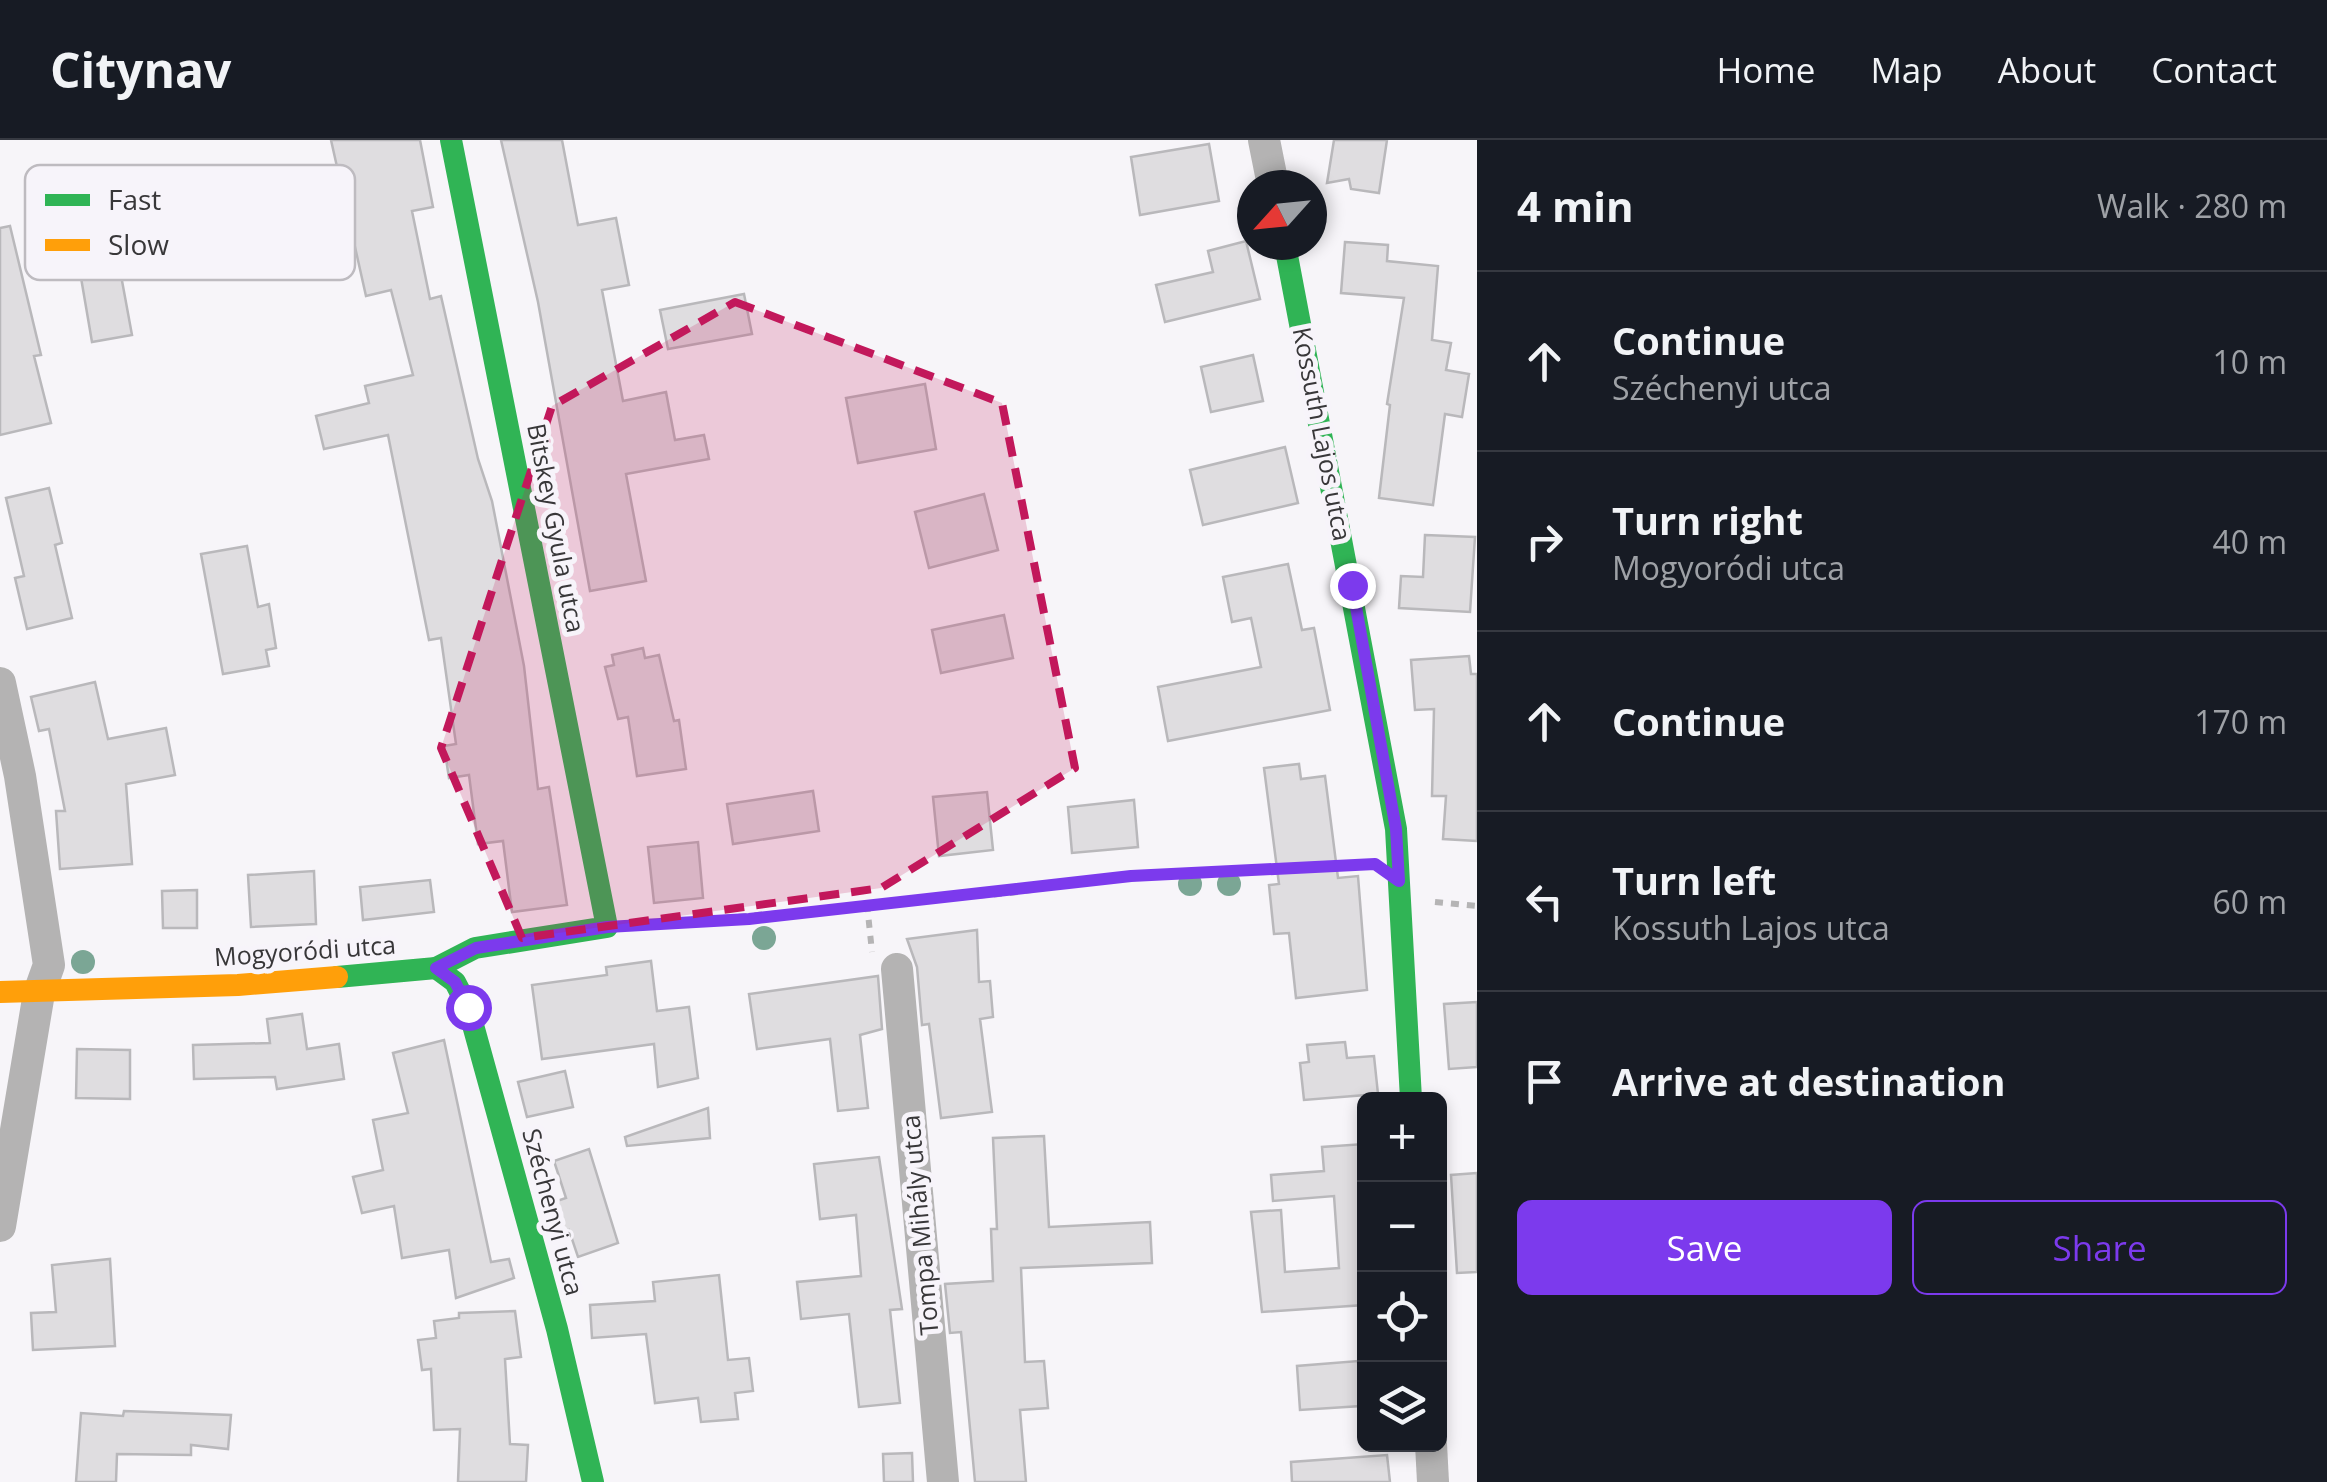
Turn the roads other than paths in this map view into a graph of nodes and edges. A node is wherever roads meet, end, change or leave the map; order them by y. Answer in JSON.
{"nodes":[{"id":1,"x":451,"y":140,"type":"edge"},
{"id":2,"x":1264,"y":140,"type":"edge"},
{"id":3,"x":1270,"y":170,"type":"edge"},
{"id":4,"x":1288,"y":260,"type":"edge"},
{"id":5,"x":0,"y":682,"type":"edge"},
{"id":6,"x":607,"y":927,"type":"joint"},
{"id":7,"x":436,"y":968,"type":"junction"},
{"id":8,"x":885,"y":970,"type":"road end"},
{"id":9,"x":0,"y":992,"type":"edge"},
{"id":10,"x":39,"y":993,"type":"junction"},
{"id":11,"x":1412,"y":1092,"type":"edge"},
{"id":12,"x":0,"y":1226,"type":"edge"},
{"id":13,"x":1432,"y":1452,"type":"edge"},
{"id":14,"x":593,"y":1482,"type":"edge"},
{"id":15,"x":943,"y":1482,"type":"edge"},
{"id":16,"x":1434,"y":1482,"type":"edge"}],
"edges":[{"from":1,"to":6,"type":"street","name":"Bitskey Gyula utca"},
{"from":2,"to":3,"type":"street"},
{"from":4,"to":11,"type":"street","name":"Kossuth Lajos utca"},
{"from":5,"to":10,"type":"street"},
{"from":6,"to":7,"type":"street","name":"Mogyoródi utca"},
{"from":7,"to":10,"type":"street","name":"Mogyoródi utca"},
{"from":7,"to":14,"type":"street","name":"Széchenyi utca"},
{"from":8,"to":15,"type":"street","name":"Tompa Mihály utca"},
{"from":9,"to":10,"type":"street","name":"Mogyoródi utca"},
{"from":10,"to":12,"type":"street"},
{"from":13,"to":16,"type":"street"}]}
